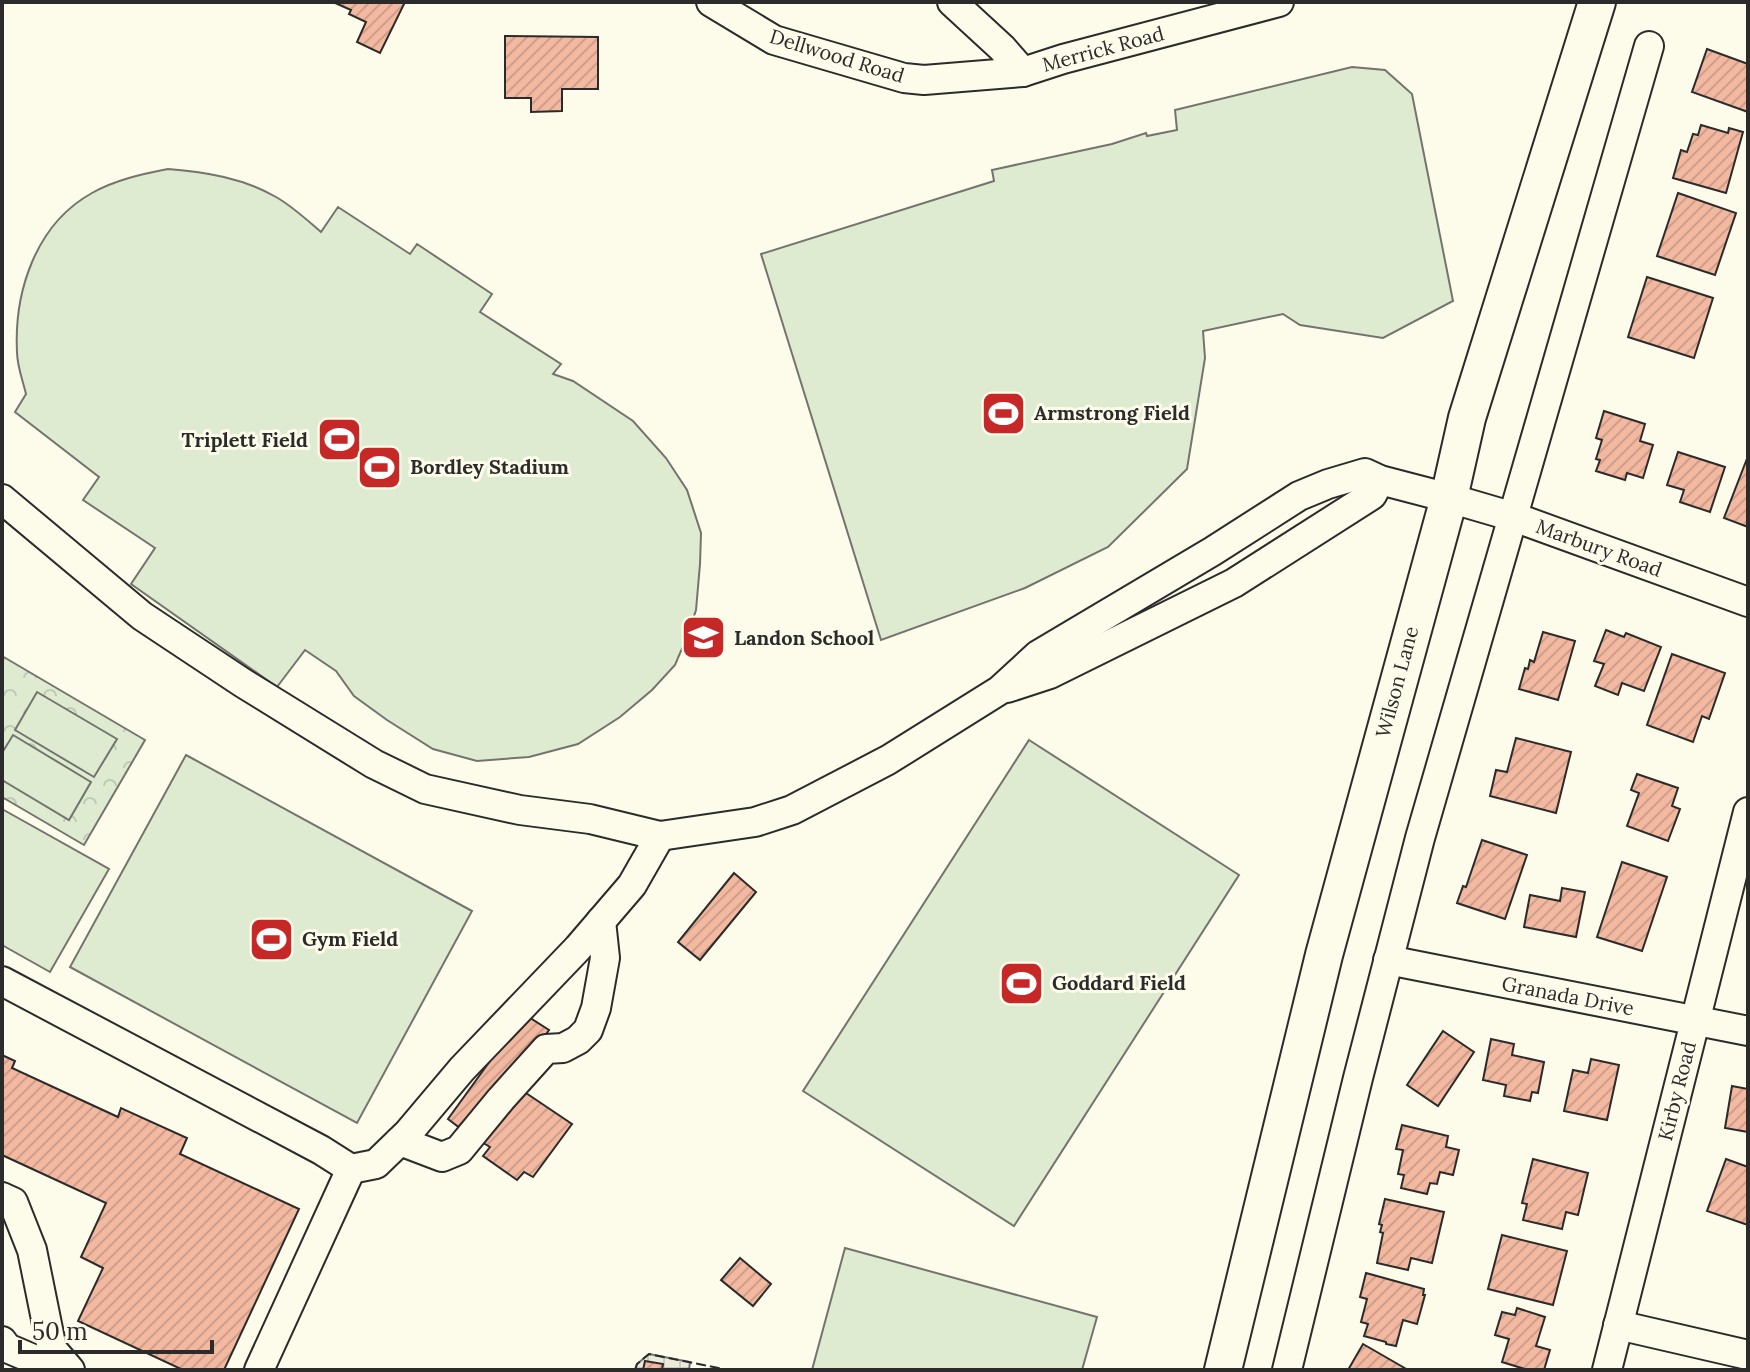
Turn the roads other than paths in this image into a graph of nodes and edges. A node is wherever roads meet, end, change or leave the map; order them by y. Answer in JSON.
{"nodes":[{"id":1,"x":711,"y":2,"type":"edge"},
{"id":2,"x":952,"y":2,"type":"edge"},
{"id":3,"x":1279,"y":2,"type":"edge"},
{"id":4,"x":1597,"y":2,"type":"edge"},
{"id":5,"x":1649,"y":46,"type":"dead end"},
{"id":6,"x":1023,"y":72,"type":"junction"},
{"id":7,"x":924,"y":80,"type":"joint"},
{"id":8,"x":1380,"y":480,"type":"junction"},
{"id":9,"x":1449,"y":498,"type":"junction"},
{"id":10,"x":2,"y":499,"type":"edge"},
{"id":11,"x":1514,"y":517,"type":"junction"},
{"id":12,"x":1253,"y":525,"type":"junction"},
{"id":13,"x":1213,"y":551,"type":"junction"},
{"id":14,"x":1275,"y":557,"type":"junction"},
{"id":15,"x":1234,"y":583,"type":"junction"},
{"id":16,"x":1748,"y":602,"type":"edge"},
{"id":17,"x":1000,"y":690,"type":"junction"},
{"id":18,"x":1748,"y":812,"type":"edge"},
{"id":19,"x":660,"y":836,"type":"junction"},
{"id":20,"x":601,"y":921,"type":"junction"},
{"id":21,"x":1388,"y":960,"type":"junction"},
{"id":22,"x":2,"y":981,"type":"edge"},
{"id":23,"x":1695,"y":1020,"type":"junction"},
{"id":24,"x":1748,"y":1031,"type":"edge"},
{"id":25,"x":400,"y":1141,"type":"junction"},
{"id":26,"x":351,"y":1169,"type":"junction"},
{"id":27,"x":2,"y":1197,"type":"edge"},
{"id":28,"x":1618,"y":1325,"type":"junction"},
{"id":29,"x":2,"y":1341,"type":"edge"},
{"id":30,"x":1748,"y":1355,"type":"edge"},
{"id":31,"x":262,"y":1369,"type":"edge"},
{"id":32,"x":59,"y":1370,"type":"edge"},
{"id":33,"x":70,"y":1370,"type":"edge"},
{"id":34,"x":1223,"y":1370,"type":"edge"},
{"id":35,"x":1287,"y":1370,"type":"edge"},
{"id":36,"x":1607,"y":1370,"type":"edge"}],
"edges":[{"from":1,"to":7,"type":"street","name":"Dellwood Road"},
{"from":2,"to":6,"type":"street"},
{"from":3,"to":6,"type":"street","name":"Merrick Road"},
{"from":4,"to":9,"type":"main road","name":"Wilson Lane"},
{"from":5,"to":11,"type":"street"},
{"from":6,"to":7,"type":"street","name":"Merrick Road"},
{"from":8,"to":9,"type":"street","name":"Marbury Road"},
{"from":8,"to":12,"type":"street","name":"Marbury Road"},
{"from":8,"to":14,"type":"street"},
{"from":9,"to":11,"type":"street","name":"Marbury Road"},
{"from":9,"to":34,"type":"main road","name":"Wilson Lane"},
{"from":10,"to":19,"type":"street"},
{"from":11,"to":16,"type":"street","name":"Marbury Road"},
{"from":11,"to":21,"type":"street"},
{"from":12,"to":13,"type":"street","name":"Marbury Road"},
{"from":12,"to":14,"type":"street"},
{"from":13,"to":15,"type":"street"},
{"from":13,"to":17,"type":"street","name":"Marbury Road"},
{"from":14,"to":15,"type":"street"},
{"from":15,"to":17,"type":"street"},
{"from":17,"to":19,"type":"street"},
{"from":18,"to":23,"type":"street","name":"Kirby Road"},
{"from":19,"to":20,"type":"street"},
{"from":20,"to":25,"type":"street"},
{"from":20,"to":25,"type":"street"},
{"from":21,"to":23,"type":"street","name":"Granada Drive"},
{"from":21,"to":35,"type":"street"},
{"from":22,"to":26,"type":"street"},
{"from":23,"to":24,"type":"street","name":"Granada Drive"},
{"from":23,"to":28,"type":"street","name":"Kirby Road"},
{"from":25,"to":26,"type":"street"},
{"from":26,"to":31,"type":"street"},
{"from":27,"to":33,"type":"street"},
{"from":28,"to":30,"type":"street"},
{"from":28,"to":36,"type":"street","name":"Kirby Road"},
{"from":29,"to":32,"type":"street"}]}
